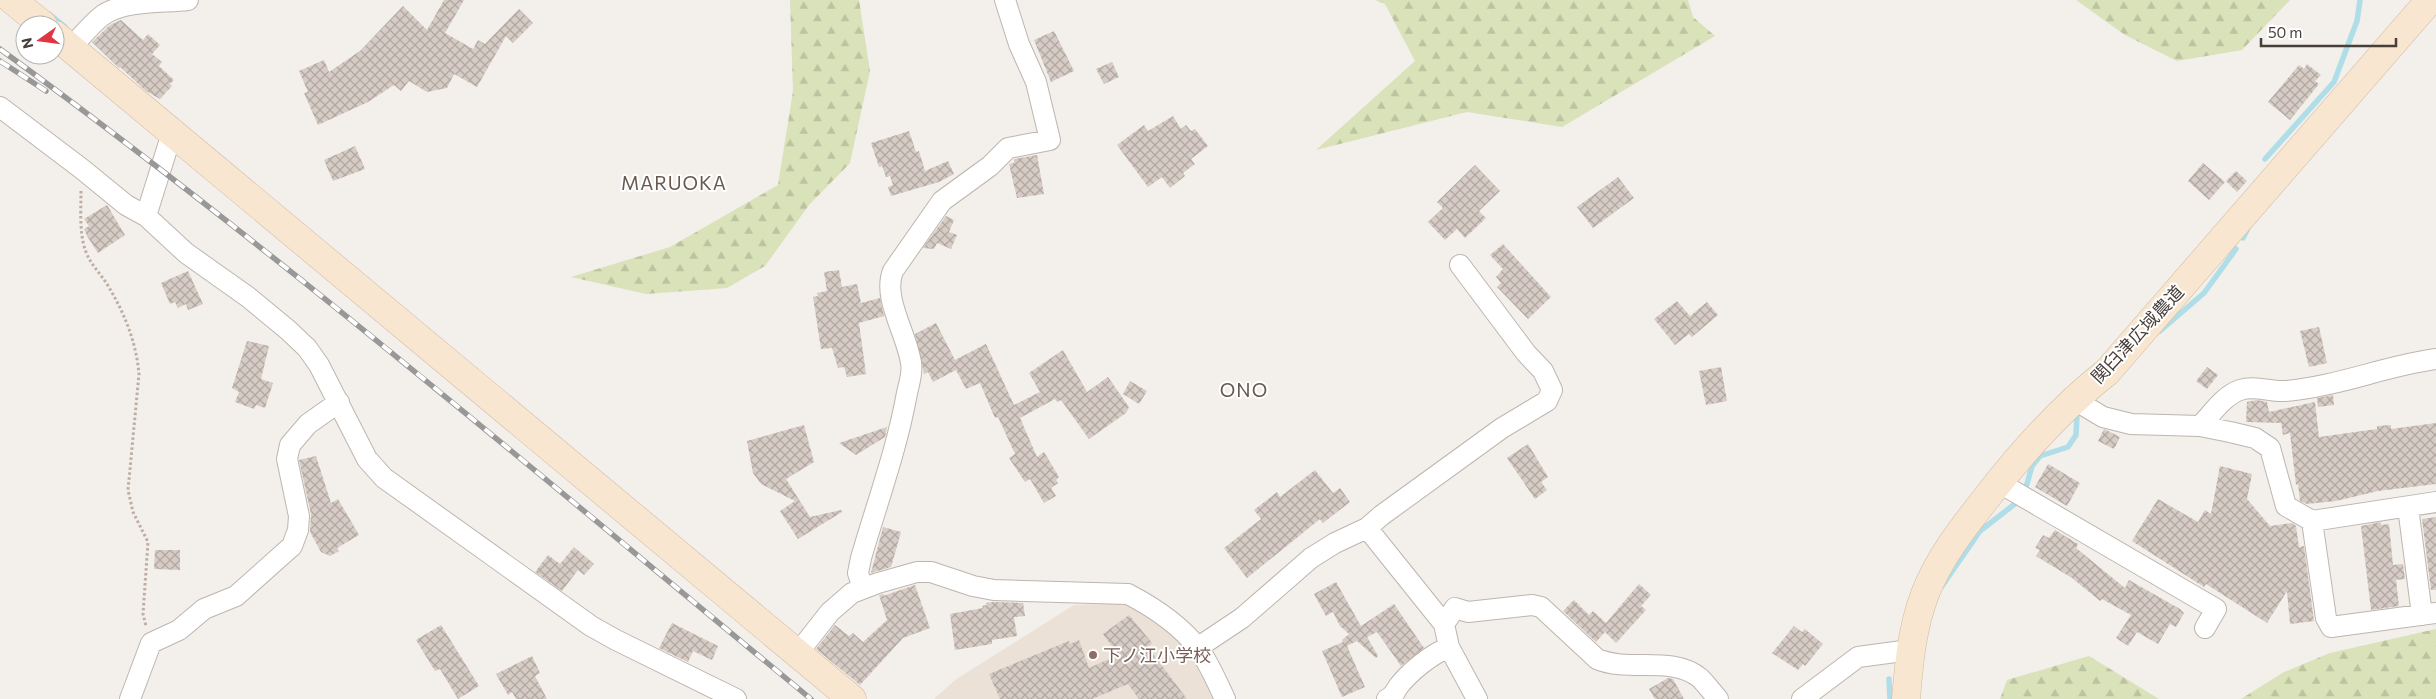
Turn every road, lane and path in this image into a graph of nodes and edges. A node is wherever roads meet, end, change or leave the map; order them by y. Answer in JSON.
{"nodes":[{"id":1,"x":12,"y":0,"type":"edge"},
{"id":2,"x":188,"y":0,"type":"edge"},
{"id":3,"x":1005,"y":0,"type":"edge"},
{"id":4,"x":2430,"y":0,"type":"edge"},
{"id":5,"x":30,"y":15,"type":"edge"},
{"id":6,"x":65,"y":41,"type":"edge"},
{"id":7,"x":65,"y":44,"type":"edge"},
{"id":8,"x":0,"y":108,"type":"edge"},
{"id":9,"x":172,"y":133,"type":"junction"},
{"id":10,"x":82,"y":169,"type":"junction"},
{"id":11,"x":146,"y":216,"type":"junction"},
{"id":12,"x":1460,"y":265,"type":"dead end"},
{"id":13,"x":2436,"y":359,"type":"edge"},
{"id":14,"x":2073,"y":399,"type":"junction"},
{"id":15,"x":339,"y":402,"type":"junction"},
{"id":16,"x":2200,"y":426,"type":"junction"},
{"id":17,"x":2013,"y":490,"type":"junction"},
{"id":18,"x":2436,"y":502,"type":"edge"},
{"id":19,"x":2408,"y":506,"type":"junction"},
{"id":20,"x":2312,"y":521,"type":"junction"},
{"id":21,"x":1367,"y":528,"type":"junction"},
{"id":22,"x":863,"y":588,"type":"junction"},
{"id":23,"x":2429,"y":614,"type":"edge"},
{"id":24,"x":1444,"y":624,"type":"junction"},
{"id":25,"x":2205,"y":628,"type":"dead end"},
{"id":26,"x":151,"y":643,"type":"junction"},
{"id":27,"x":1449,"y":647,"type":"junction"},
{"id":28,"x":1197,"y":648,"type":"junction"},
{"id":29,"x":1910,"y":650,"type":"junction"},
{"id":30,"x":797,"y":654,"type":"junction"},
{"id":31,"x":130,"y":699,"type":"edge"},
{"id":32,"x":736,"y":699,"type":"edge"},
{"id":33,"x":852,"y":699,"type":"edge"},
{"id":34,"x":1225,"y":699,"type":"edge"},
{"id":35,"x":1387,"y":699,"type":"edge"},
{"id":36,"x":1477,"y":699,"type":"edge"},
{"id":37,"x":1718,"y":699,"type":"edge"},
{"id":38,"x":1802,"y":699,"type":"edge"},
{"id":39,"x":1906,"y":699,"type":"edge"}],
"edges":[{"from":1,"to":5,"type":"street"},
{"from":2,"to":6,"type":"street"},
{"from":3,"to":22,"type":"street"},
{"from":4,"to":14,"type":"street","name":"関臼津広域農道"},
{"from":7,"to":9,"type":"street"},
{"from":8,"to":10,"type":"street"},
{"from":9,"to":11,"type":"street"},
{"from":9,"to":30,"type":"street"},
{"from":10,"to":11,"type":"street"},
{"from":10,"to":26,"type":"path"},
{"from":11,"to":15,"type":"street"},
{"from":12,"to":21,"type":"street"},
{"from":13,"to":16,"type":"street"},
{"from":14,"to":16,"type":"street"},
{"from":14,"to":17,"type":"street","name":"関臼津広域農道"},
{"from":15,"to":26,"type":"street"},
{"from":15,"to":32,"type":"street"},
{"from":16,"to":20,"type":"street"},
{"from":17,"to":25,"type":"street"},
{"from":17,"to":29,"type":"street","name":"関臼津広域農道"},
{"from":18,"to":19,"type":"street"},
{"from":19,"to":20,"type":"street"},
{"from":19,"to":23,"type":"street"},
{"from":20,"to":23,"type":"street"},
{"from":21,"to":24,"type":"street"},
{"from":21,"to":28,"type":"street"},
{"from":22,"to":28,"type":"street"},
{"from":22,"to":30,"type":"street"},
{"from":24,"to":27,"type":"street"},
{"from":24,"to":37,"type":"street"},
{"from":26,"to":31,"type":"street"},
{"from":27,"to":35,"type":"street"},
{"from":27,"to":36,"type":"street"},
{"from":28,"to":34,"type":"street"},
{"from":29,"to":38,"type":"street"},
{"from":29,"to":39,"type":"street","name":"関臼津広域農道"},
{"from":30,"to":33,"type":"street"}]}
